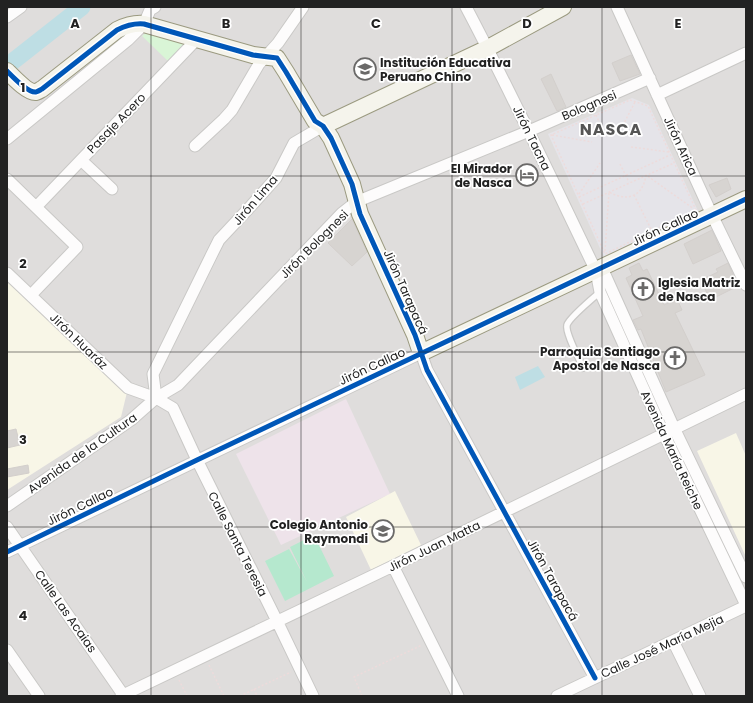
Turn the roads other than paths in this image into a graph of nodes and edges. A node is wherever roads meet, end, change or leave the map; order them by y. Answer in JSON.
{"nodes":[{"id":1,"x":21,"y":7,"type":"edge"},
{"id":2,"x":155,"y":7,"type":"edge"},
{"id":3,"x":302,"y":7,"type":"edge"},
{"id":4,"x":466,"y":7,"type":"edge"},
{"id":5,"x":563,"y":7,"type":"edge"},
{"id":6,"x":617,"y":7,"type":"edge"},
{"id":7,"x":7,"y":17,"type":"edge"},
{"id":8,"x":144,"y":24,"type":"junction"},
{"id":9,"x":197,"y":39,"type":"junction"},
{"id":10,"x":488,"y":48,"type":"junction"},
{"id":11,"x":746,"y":53,"type":"edge"},
{"id":12,"x":267,"y":56,"type":"junction"},
{"id":13,"x":7,"y":71,"type":"edge"},
{"id":14,"x":650,"y":78,"type":"junction"},
{"id":15,"x":657,"y":95,"type":"junction"},
{"id":16,"x":322,"y":126,"type":"junction"},
{"id":17,"x":529,"y":131,"type":"junction"},
{"id":18,"x":7,"y":139,"type":"edge"},
{"id":19,"x":194,"y":146,"type":"dead end"},
{"id":20,"x":81,"y":160,"type":"junction"},
{"id":21,"x":7,"y":179,"type":"edge"},
{"id":22,"x":112,"y":189,"type":"dead end"},
{"id":23,"x":746,"y":199,"type":"edge"},
{"id":24,"x":356,"y":202,"type":"junction"},
{"id":25,"x":36,"y":207,"type":"junction"},
{"id":26,"x":712,"y":215,"type":"junction"},
{"id":27,"x":601,"y":264,"type":"junction"},
{"id":28,"x":7,"y":273,"type":"edge"},
{"id":29,"x":746,"y":285,"type":"edge"},
{"id":30,"x":600,"y":292,"type":"junction"},
{"id":31,"x":31,"y":295,"type":"junction"},
{"id":32,"x":421,"y":354,"type":"junction"},
{"id":33,"x":583,"y":368,"type":"dead end"},
{"id":34,"x":746,"y":394,"type":"edge"},
{"id":35,"x":156,"y":398,"type":"junction"},
{"id":36,"x":674,"y":428,"type":"junction"},
{"id":37,"x":664,"y":434,"type":"junction"},
{"id":38,"x":196,"y":460,"type":"junction"},
{"id":39,"x":7,"y":506,"type":"edge"},
{"id":40,"x":504,"y":512,"type":"junction"},
{"id":41,"x":7,"y":527,"type":"edge"},
{"id":42,"x":20,"y":546,"type":"junction"},
{"id":43,"x":7,"y":552,"type":"edge"},
{"id":44,"x":393,"y":566,"type":"junction"},
{"id":45,"x":746,"y":577,"type":"edge"},
{"id":46,"x":746,"y":606,"type":"edge"},
{"id":47,"x":277,"y":622,"type":"junction"},
{"id":48,"x":673,"y":641,"type":"junction"},
{"id":49,"x":7,"y":650,"type":"edge"},
{"id":50,"x":595,"y":678,"type":"junction"},
{"id":51,"x":39,"y":696,"type":"edge"},
{"id":52,"x":123,"y":696,"type":"edge"},
{"id":53,"x":314,"y":696,"type":"edge"},
{"id":54,"x":458,"y":696,"type":"edge"},
{"id":55,"x":557,"y":696,"type":"edge"},
{"id":56,"x":700,"y":696,"type":"edge"}],
"edges":[{"from":1,"to":7,"type":"street"},
{"from":2,"to":8,"type":"street"},
{"from":3,"to":12,"type":"street"},
{"from":4,"to":10,"type":"street","name":"Jirón Tacna"},
{"from":5,"to":10,"type":"street","name":"Jirón Lima"},
{"from":6,"to":14,"type":"street","name":"Jirón Arica"},
{"from":8,"to":9,"type":"street","name":"Jirón Tarapacá"},
{"from":8,"to":13,"type":"street"},
{"from":8,"to":18,"type":"street"},
{"from":9,"to":12,"type":"street","name":"Jirón Tarapacá"},
{"from":9,"to":20,"type":"street","name":"Pasaje Acero"},
{"from":10,"to":16,"type":"street","name":"Jirón Lima"},
{"from":10,"to":17,"type":"street","name":"Jirón Tacna"},
{"from":11,"to":15,"type":"street"},
{"from":12,"to":16,"type":"street","name":"Jirón Tarapacá"},
{"from":12,"to":19,"type":"street"},
{"from":14,"to":15,"type":"street","name":"Jirón Arica"},
{"from":14,"to":17,"type":"street","name":"Bolognesi"},
{"from":15,"to":26,"type":"street","name":"Jirón Arica"},
{"from":16,"to":24,"type":"street","name":"Jirón Tarapacá"},
{"from":16,"to":35,"type":"street","name":"Jirón Lima"},
{"from":17,"to":24,"type":"street","name":"Jirón Bolognesi"},
{"from":17,"to":27,"type":"street","name":"Jirón Tacna"},
{"from":20,"to":22,"type":"street"},
{"from":20,"to":25,"type":"street","name":"Pasaje Acero"},
{"from":21,"to":25,"type":"street"},
{"from":23,"to":26,"type":"street","name":"Jirón Callao"},
{"from":24,"to":32,"type":"street","name":"Jirón Tarapacá"},
{"from":24,"to":35,"type":"street","name":"Jirón Bolognesi"},
{"from":25,"to":31,"type":"street"},
{"from":26,"to":27,"type":"street","name":"Jirón Callao"},
{"from":26,"to":29,"type":"street","name":"Jirón Arica"},
{"from":27,"to":30,"type":"street","name":"Avenida María Reiche"},
{"from":27,"to":32,"type":"street","name":"Jirón Callao"},
{"from":27,"to":36,"type":"street","name":"Avenida María Reiche"},
{"from":28,"to":31,"type":"street","name":"Jirón Huaráz"},
{"from":30,"to":33,"type":"lane"},
{"from":30,"to":37,"type":"street","name":"Avenida María Reiche"},
{"from":31,"to":35,"type":"street","name":"Jirón Huaráz"},
{"from":32,"to":38,"type":"street","name":"Jirón Callao"},
{"from":32,"to":40,"type":"street","name":"Jirón Tarapacá"},
{"from":34,"to":36,"type":"street","name":"Jirón Juan Matta"},
{"from":35,"to":38,"type":"street","name":"Calle Santa Teresia"},
{"from":35,"to":39,"type":"street","name":"Avenida de la Cultura"},
{"from":36,"to":37,"type":"street","name":"Jirón Juan Matta"},
{"from":36,"to":45,"type":"street","name":"Avenida María Reiche"},
{"from":37,"to":40,"type":"street","name":"Jirón Juan Matta"},
{"from":37,"to":46,"type":"street","name":"Avenida María Reiche"},
{"from":38,"to":42,"type":"street","name":"Jirón Callao"},
{"from":38,"to":47,"type":"street","name":"Calle Santa Teresia"},
{"from":40,"to":44,"type":"street","name":"Jirón Juan Matta"},
{"from":40,"to":50,"type":"street","name":"Jirón Tarapacá"},
{"from":41,"to":42,"type":"street","name":"Calle Las Acaias"},
{"from":42,"to":43,"type":"street","name":"Jirón Callao"},
{"from":42,"to":52,"type":"street","name":"Calle Las Acaias"},
{"from":44,"to":47,"type":"street","name":"Jirón Juan Matta"},
{"from":44,"to":54,"type":"street"},
{"from":46,"to":48,"type":"street","name":"Calle José María Mejia"},
{"from":47,"to":52,"type":"street","name":"Jirón Juan Matta"},
{"from":47,"to":53,"type":"street","name":"Calle Santa Teresia"},
{"from":48,"to":50,"type":"street","name":"Calle José María Mejia"},
{"from":48,"to":56,"type":"street"},
{"from":49,"to":51,"type":"street"},
{"from":50,"to":55,"type":"street","name":"Calle José María Mejia"}]}
